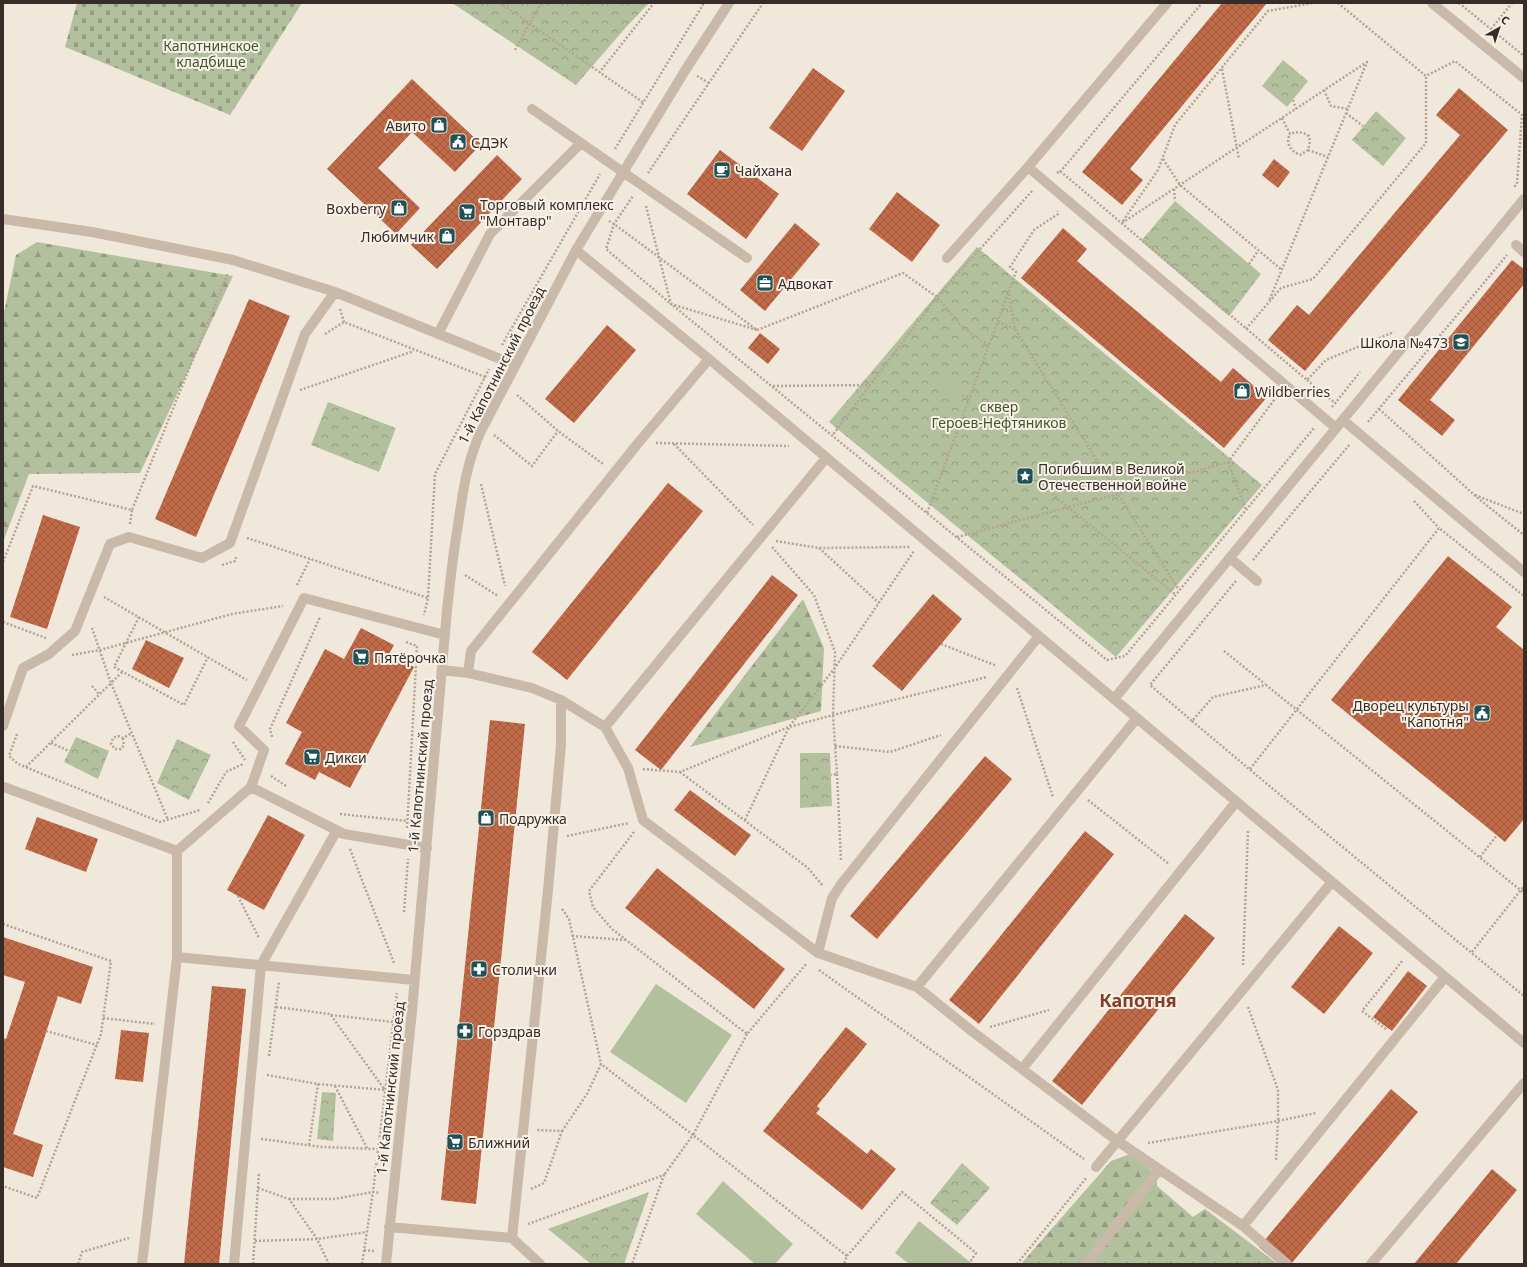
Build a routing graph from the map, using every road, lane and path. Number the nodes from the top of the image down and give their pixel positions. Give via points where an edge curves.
1 (500, 3) edge
2 (541, 3) edge
3 (654, 3) edge
4 (704, 3) edge
5 (729, 3) edge
6 (763, 3) edge
7 (1166, 3) edge
8 (1202, 3) edge
9 (1313, 3) edge
10 (1432, 3) edge
11 (1459, 3) edge
12 (1512, 3) edge
13 (530, 24) junction
14 (1491, 29) junction
15 (515, 50) dead end
16 (1524, 56) edge
17 (1222, 68) junction
18 (599, 73) junction
19 (1426, 76) dead end
20 (1524, 78) edge
21 (1324, 90) junction
22 (1293, 100) dead end
23 (644, 103) junction
24 (532, 109) dead end
25 (1296, 109) junction
26 (1348, 109) junction
27 (1346, 113) junction
28 (1282, 118) junction
29 (1363, 126) dead end
30 (1290, 134) junction
31 (581, 143) junction
32 (1236, 148) junction
33 (1308, 150) junction
34 (1328, 157) junction
35 (1162, 158) junction
36 (1239, 159) dead end
37 (608, 162) junction
38 (1028, 167) junction
39 (1060, 171) junction
40 (623, 172) junction
41 (1045, 181) junction
42 (640, 184) junction
43 (1180, 185) junction
44 (1174, 189) junction
45 (1059, 193) junction
46 (1175, 200) dead end
47 (1524, 200) edge
48 (3, 219) edge
49 (1122, 223) junction
50 (614, 224) junction
51 (1516, 244) joint
52 (576, 250) junction
53 (1258, 251) junction
54 (1524, 252) edge
55 (747, 258) dead end
56 (946, 258) dead end
57 (660, 259) junction
58 (234, 260) junction
59 (1249, 264) dead end
60 (1282, 270) junction
61 (335, 292) junction
62 (1008, 293) junction
63 (937, 297) junction
64 (1269, 301) junction
65 (671, 304) junction
66 (998, 322) junction
67 (1015, 329) junction
68 (1246, 329) junction
69 (757, 330) junction
70 (1394, 332) dead end
71 (438, 334) junction
72 (318, 338) dead end
73 (989, 345) junction
74 (415, 351) junction
75 (494, 357) junction
76 (709, 359) junction
77 (515, 365) junction
78 (1307, 380) junction
79 (870, 385) junction
80 (772, 386) junction
81 (294, 392) dead end
82 (513, 392) dead end
83 (962, 395) dead end
84 (1277, 396) dead end
85 (970, 398) junction
86 (1335, 403) dead end
87 (1379, 409) junction
88 (1340, 424) junction
89 (490, 431) dead end
90 (558, 431) junction
91 (1359, 434) junction
92 (832, 436) junction
93 (639, 442) junction
94 (674, 444) junction
95 (790, 446) dead end
96 (826, 458) junction
97 (1228, 462) junction
98 (615, 473) junction
99 (480, 484) dead end
100 (1052, 494) dead end
101 (1118, 494) junction
102 (1473, 494) junction
103 (1068, 507) junction
104 (1246, 510) dead end
105 (1524, 514) edge
106 (1524, 535) edge
107 (241, 536) dead end
108 (764, 537) junction
109 (957, 537) dead end
110 (819, 548) junction
111 (236, 554) dead end
112 (1230, 558) junction
113 (310, 559) junction
114 (3, 562) edge
115 (221, 566) dead end
116 (430, 568) junction
117 (451, 570) junction
118 (1244, 571) junction
119 (1524, 572) edge
120 (1257, 581) dead end
121 (295, 588) dead end
122 (1179, 590) dead end
123 (1176, 594) dead end
124 (102, 596) dead end
125 (1524, 596) edge
126 (879, 603) junction
127 (510, 604) junction
128 (323, 611) dead end
129 (282, 612) dead end
130 (140, 617) junction
131 (3, 622) edge
132 (88, 629) dead end
133 (165, 632) junction
134 (445, 636) junction
135 (1039, 636) junction
136 (402, 640) dead end
137 (127, 642) junction
138 (61, 643) junction
139 (941, 644) dead end
140 (100, 650) junction
141 (1224, 651) dead end
142 (71, 655) dead end
143 (208, 657) junction
144 (834, 669) junction
145 (442, 670) junction
146 (1011, 671) junction
147 (122, 672) junction
148 (250, 673) dead end
149 (468, 673) junction
150 (247, 680) junction
151 (111, 683) junction
152 (1266, 685) junction
153 (92, 686) dead end
154 (243, 686) dead end
155 (99, 694) junction
156 (1114, 699) junction
157 (561, 700) junction
158 (1296, 709) junction
159 (833, 715) junction
160 (1137, 718) junction
161 (1192, 721) junction
162 (3, 726) edge
163 (966, 726) junction
164 (605, 727) junction
165 (789, 727) junction
166 (19, 728) dead end
167 (132, 733) junction
168 (123, 738) junction
169 (230, 738) dead end
170 (51, 743) junction
171 (273, 743) dead end
172 (835, 746) junction
173 (69, 751) dead end
174 (26, 767) junction
175 (628, 768) junction
176 (273, 769) dead end
177 (1250, 769) junction
178 (680, 772) junction
179 (837, 774) junction
180 (831, 775) dead end
181 (251, 787) junction
182 (3, 788) edge
183 (290, 789) dead end
184 (1077, 791) junction
185 (1236, 802) junction
186 (338, 814) dead end
187 (1059, 814) junction
188 (168, 820) junction
189 (643, 820) junction
190 (745, 820) junction
191 (1248, 827) dead end
192 (337, 830) junction
193 (1497, 835) dead end
194 (564, 836) dead end
195 (348, 843) dead end
196 (427, 848) junction
197 (177, 851) junction
198 (408, 853) dead end
199 (1480, 858) junction
200 (1180, 872) junction
201 (842, 883) junction
202 (1331, 883) junction
203 (1524, 886) edge
204 (548, 890) junction
205 (1520, 890) junction
206 (1524, 893) edge
207 (238, 896) dead end
208 (832, 898) junction
209 (404, 914) dead end
210 (3, 924) edge
211 (263, 932) dead end
212 (572, 936) junction
213 (259, 939) junction
214 (626, 940) junction
215 (256, 944) dead end
216 (1472, 952) junction
217 (818, 953) junction
218 (176, 957) junction
219 (1404, 958) dead end
220 (386, 962) dead end
221 (808, 962) dead end
222 (394, 963) junction
223 (401, 964) dead end
224 (261, 965) junction
225 (814, 967) dead end
226 (1445, 977) junction
227 (414, 980) junction
228 (287, 981) dead end
229 (917, 987) junction
230 (1242, 989) junction
231 (397, 992) dead end
232 (1524, 996) edge
233 (1075, 1003) junction
234 (276, 1007) junction
235 (330, 1014) junction
236 (156, 1017) dead end
237 (104, 1018) junction
238 (393, 1022) junction
239 (155, 1024) junction
240 (46, 1031) dead end
241 (154, 1032) dead end
242 (973, 1032) junction
243 (747, 1034) junction
244 (1396, 1037) junction
245 (1524, 1043) edge
246 (97, 1045) junction
247 (269, 1060) dead end
248 (601, 1064) junction
249 (268, 1067) dead end
250 (1022, 1068) junction
251 (267, 1075) junction
252 (266, 1082) dead end
253 (1524, 1083) edge
254 (318, 1084) junction
255 (335, 1086) junction
256 (385, 1090) junction
257 (1339, 1108) junction
258 (1278, 1121) junction
259 (523, 1129) junction
260 (562, 1130) junction
261 (262, 1132) dead end
262 (693, 1135) junction
263 (261, 1139) junction
264 (1116, 1140) junction
265 (309, 1145) junction
266 (261, 1146) dead end
267 (1126, 1147) junction
268 (368, 1149) junction
269 (378, 1149) junction
270 (259, 1167) dead end
271 (1096, 1167) junction
272 (1159, 1170) junction
273 (664, 1175) junction
274 (3, 1186) edge
275 (1275, 1186) junction
276 (258, 1188) junction
277 (373, 1192) junction
278 (516, 1196) junction
279 (289, 1199) junction
280 (1243, 1226) junction
281 (389, 1227) junction
282 (367, 1232) junction
283 (512, 1234) junction
284 (317, 1239) junction
285 (255, 1241) junction
286 (128, 1244) dead end
287 (847, 1256) junction
288 (970, 1262) dead end
289 (78, 1264) edge
290 (142, 1264) edge
291 (234, 1264) edge
292 (253, 1264) edge
293 (329, 1264) edge
294 (362, 1264) edge
295 (386, 1264) edge
296 (540, 1264) edge
297 (632, 1264) edge
298 (844, 1264) edge
299 (1017, 1264) edge
300 (1086, 1264) edge
301 (1287, 1264) edge
302 (1371, 1264) edge

1 - 13 path
2 - 13 path
3 - 18 path
4 - 23 path
5 - 40 street, 1-й Капотнинский проезд
6 - 42 path
7 - 38 street
8 - 39 path
9 - 17 path via 1268,11
10 - 20 street
11 - 14 path
12 - 14 path
13 - 15 path
13 - 18 path
14 - 16 path
17 - 32 path
17 - 35 path via 1175,125
18 - 23 path
19 - 64 path via 1426,143 1313,279 1281,288
21 - 25 path
21 - 26 path via 1331,106
21 - 26 path via 1367,62
22 - 25 path
23 - 37 path
24 - 31 street
25 - 28 path
26 - 27 path
27 - 29 path
27 - 34 path
28 - 30 path
28 - 32 path
30 - 33 path via 1303,132 1309,136
30 - 33 path via 1288,145 1293,152 1300,155
31 - 37 street
31 - 71 street via 490,234
32 - 36 path
32 - 43 path
33 - 34 path
34 - 60 path
35 - 43 path
35 - 49 path via 1158,170
37 - 40 street
37 - 75 path
38 - 41 street
38 - 56 street
39 - 41 path
39 - 45 path
39 - 49 path
40 - 42 street
40 - 52 street, 1-й Капотнинский проезд
41 - 45 street
41 - 63 path via 1033,190
42 - 50 path
42 - 55 street
42 - 57 path
43 - 44 path
43 - 53 path
44 - 46 path
44 - 49 path
45 - 62 path via 1058,214 1034,230 1010,267 1016,272
45 - 88 street
47 - 88 street
48 - 58 street via 92,232
49 - 68 path
50 - 57 path
50 - 65 path via 606,249
51 - 54 street
51 - 87 path
52 - 76 street
52 - 77 street, 1-й Капотнинский проезд
53 - 59 path
53 - 60 path
57 - 65 path
57 - 69 path
58 - 61 street
58 - 114 path via 132,510 33,486
60 - 64 path
61 - 71 street
61 - 138 street via 305,334 230,543 202,558 129,536 110,544 75,631
62 - 66 path
62 - 67 path
63 - 69 path via 903,273
63 - 73 path via 965,330
63 - 79 path
64 - 68 path
65 - 69 path
65 - 80 path
66 - 67 path
66 - 73 path
67 - 101 path
68 - 78 path
70 - 78 path via 1326,360
71 - 75 street
72 - 74 path via 344,322
73 - 85 path
74 - 81 path
74 - 116 path via 485,377 435,474
75 - 77 street
76 - 93 street
76 - 96 street
77 - 117 street, 1-й Капотнинский проезд via 471,454 464,480
78 - 86 path
79 - 80 path
79 - 92 path
80 - 92 path
82 - 90 path
83 - 85 path
84 - 97 path
85 - 92 path via 927,513
87 - 91 path
87 - 102 path
88 - 91 street
88 - 112 street
89 - 90 path via 532,466
90 - 98 path
91 - 118 path
91 - 119 street
93 - 94 path
93 - 98 street
94 - 95 path
94 - 108 path
96 - 108 street
96 - 135 street
97 - 101 path
97 - 104 path
98 - 127 street
99 - 127 path
100 - 103 path
101 - 103 path
101 - 122 path
102 - 105 path
102 - 106 path
103 - 109 path
103 - 123 path
107 - 113 path
108 - 110 path
108 - 144 path via 814,594 835,652
108 - 164 street
110 - 126 path
110 - 126 path via 917,547
111 - 115 path via 235,561
112 - 118 street
112 - 156 street
113 - 116 path via 428,598
113 - 121 path
116 - 117 path
117 - 127 path via 458,571
117 - 134 street, 1-й Капотнинский проезд
118 - 120 street
118 - 161 path via 1150,685
124 - 130 path
125 - 158 path via 1440,528
126 - 144 path
127 - 149 street via 471,652
128 - 171 path via 270,729
129 - 133 path via 286,606 232,614
130 - 133 path
130 - 137 path
131 - 138 path
132 - 140 path via 91,625
133 - 137 path
133 - 143 path
134 - 145 street, 1-й Капотнинский проезд
134 - 181 street via 304,598 239,726 264,750
135 - 146 street
135 - 156 street
136 - 186 path via 417,646 407,821
137 - 140 path
137 - 147 path via 114,667
138 - 162 street via 49,654 22,668
139 - 146 path
140 - 142 path
140 - 151 path
141 - 152 path
143 - 147 path via 184,705
143 - 150 path
144 - 159 path
144 - 165 path
145 - 149 street
145 - 196 street, 1-й Капотнинский проезд
146 - 159 path
146 - 163 street
146 - 187 path
147 - 151 path
148 - 150 path
149 - 157 street via 532,688
150 - 154 path
151 - 155 path
151 - 167 path
152 - 158 path
152 - 161 path via 1213,697
153 - 155 path
155 - 170 path
156 - 160 street
157 - 164 street
157 - 204 street via 560,745
158 - 177 path
158 - 199 path
159 - 165 path
159 - 172 path
160 - 184 street
160 - 185 street
161 - 177 path
163 - 172 path via 890,752
163 - 201 street
164 - 175 street
165 - 178 path
165 - 190 path
166 - 174 path via 9,756
167 - 168 path
167 - 188 path
168 - 168 path via 113,738 111,744 115,749 121,749 124,745
169 - 188 path via 246,763 226,772 205,808
170 - 173 path
170 - 174 path
172 - 179 path
174 - 188 path via 160,822
175 - 178 path
175 - 189 street
176 - 183 path via 270,777
177 - 216 path
178 - 190 path
179 - 180 path
179 - 201 path
181 - 192 street
181 - 197 street
182 - 197 street
184 - 187 street
184 - 200 path
185 - 200 street
185 - 202 street
187 - 229 street
189 - 194 path
189 - 214 path via 590,891 593,907 612,929
189 - 217 street
190 - 208 path via 808,868
191 - 230 path
192 - 196 street via 344,834
192 - 224 street
193 - 199 path
195 - 222 path
196 - 227 street, 1-й Капотнинский проезд
197 - 218 street
198 - 209 path
199 - 205 path
200 - 233 street
201 - 208 street
202 - 226 street
202 - 230 street
203 - 205 path
204 - 212 path via 569,919
204 - 259 street
205 - 206 path
205 - 216 path
207 - 213 path
208 - 217 street
210 - 237 path via 111,961
211 - 213 path
212 - 214 path
212 - 248 path
213 - 215 path
214 - 243 path
216 - 232 path
217 - 229 street
218 - 224 street
218 - 290 street
219 - 244 path via 1362,1011
220 - 222 path
221 - 243 path
222 - 223 path
224 - 227 street
224 - 291 street
225 - 271 path
226 - 244 street
226 - 245 street
227 - 281 street, 1-й Капотнинский проезд
228 - 234 path via 279,980
229 - 242 street
230 - 258 path via 1278,1090
230 - 264 street
231 - 238 path
233 - 242 path
233 - 250 street
234 - 235 path
234 - 247 path
235 - 238 path
235 - 256 path
236 - 239 path
237 - 239 path
237 - 246 path
238 - 256 path
239 - 241 path
240 - 246 path
242 - 250 street
243 - 262 path
244 - 257 street
246 - 274 path via 37,1198
248 - 260 path via 587,1094
248 - 262 path
249 - 251 path
250 - 264 street
251 - 252 path
251 - 254 path
253 - 302 street
254 - 255 path
254 - 265 path
255 - 256 path
255 - 268 path
256 - 269 path
257 - 258 path
257 - 275 street
258 - 267 path
258 - 275 path
259 - 260 path
259 - 278 street
260 - 278 path via 544,1184
261 - 263 path
262 - 273 path
262 - 287 path
263 - 265 path
263 - 266 path
264 - 267 street
264 - 271 street
265 - 268 path
267 - 272 street
268 - 269 path
269 - 277 path
270 - 276 path
271 - 299 path
272 - 280 street
272 - 300 street
273 - 283 path
273 - 297 path
275 - 280 street
276 - 279 path
276 - 285 path
277 - 279 path via 334,1199
277 - 282 path
278 - 283 street
279 - 284 path
280 - 301 street
281 - 283 street
281 - 295 street, 1-й Капотнинский проезд
282 - 284 path
282 - 294 path
283 - 296 street
284 - 285 path
284 - 293 path
285 - 292 path
286 - 289 path via 129,1238 82,1252
287 - 288 path via 902,1192 976,1253
287 - 298 path

